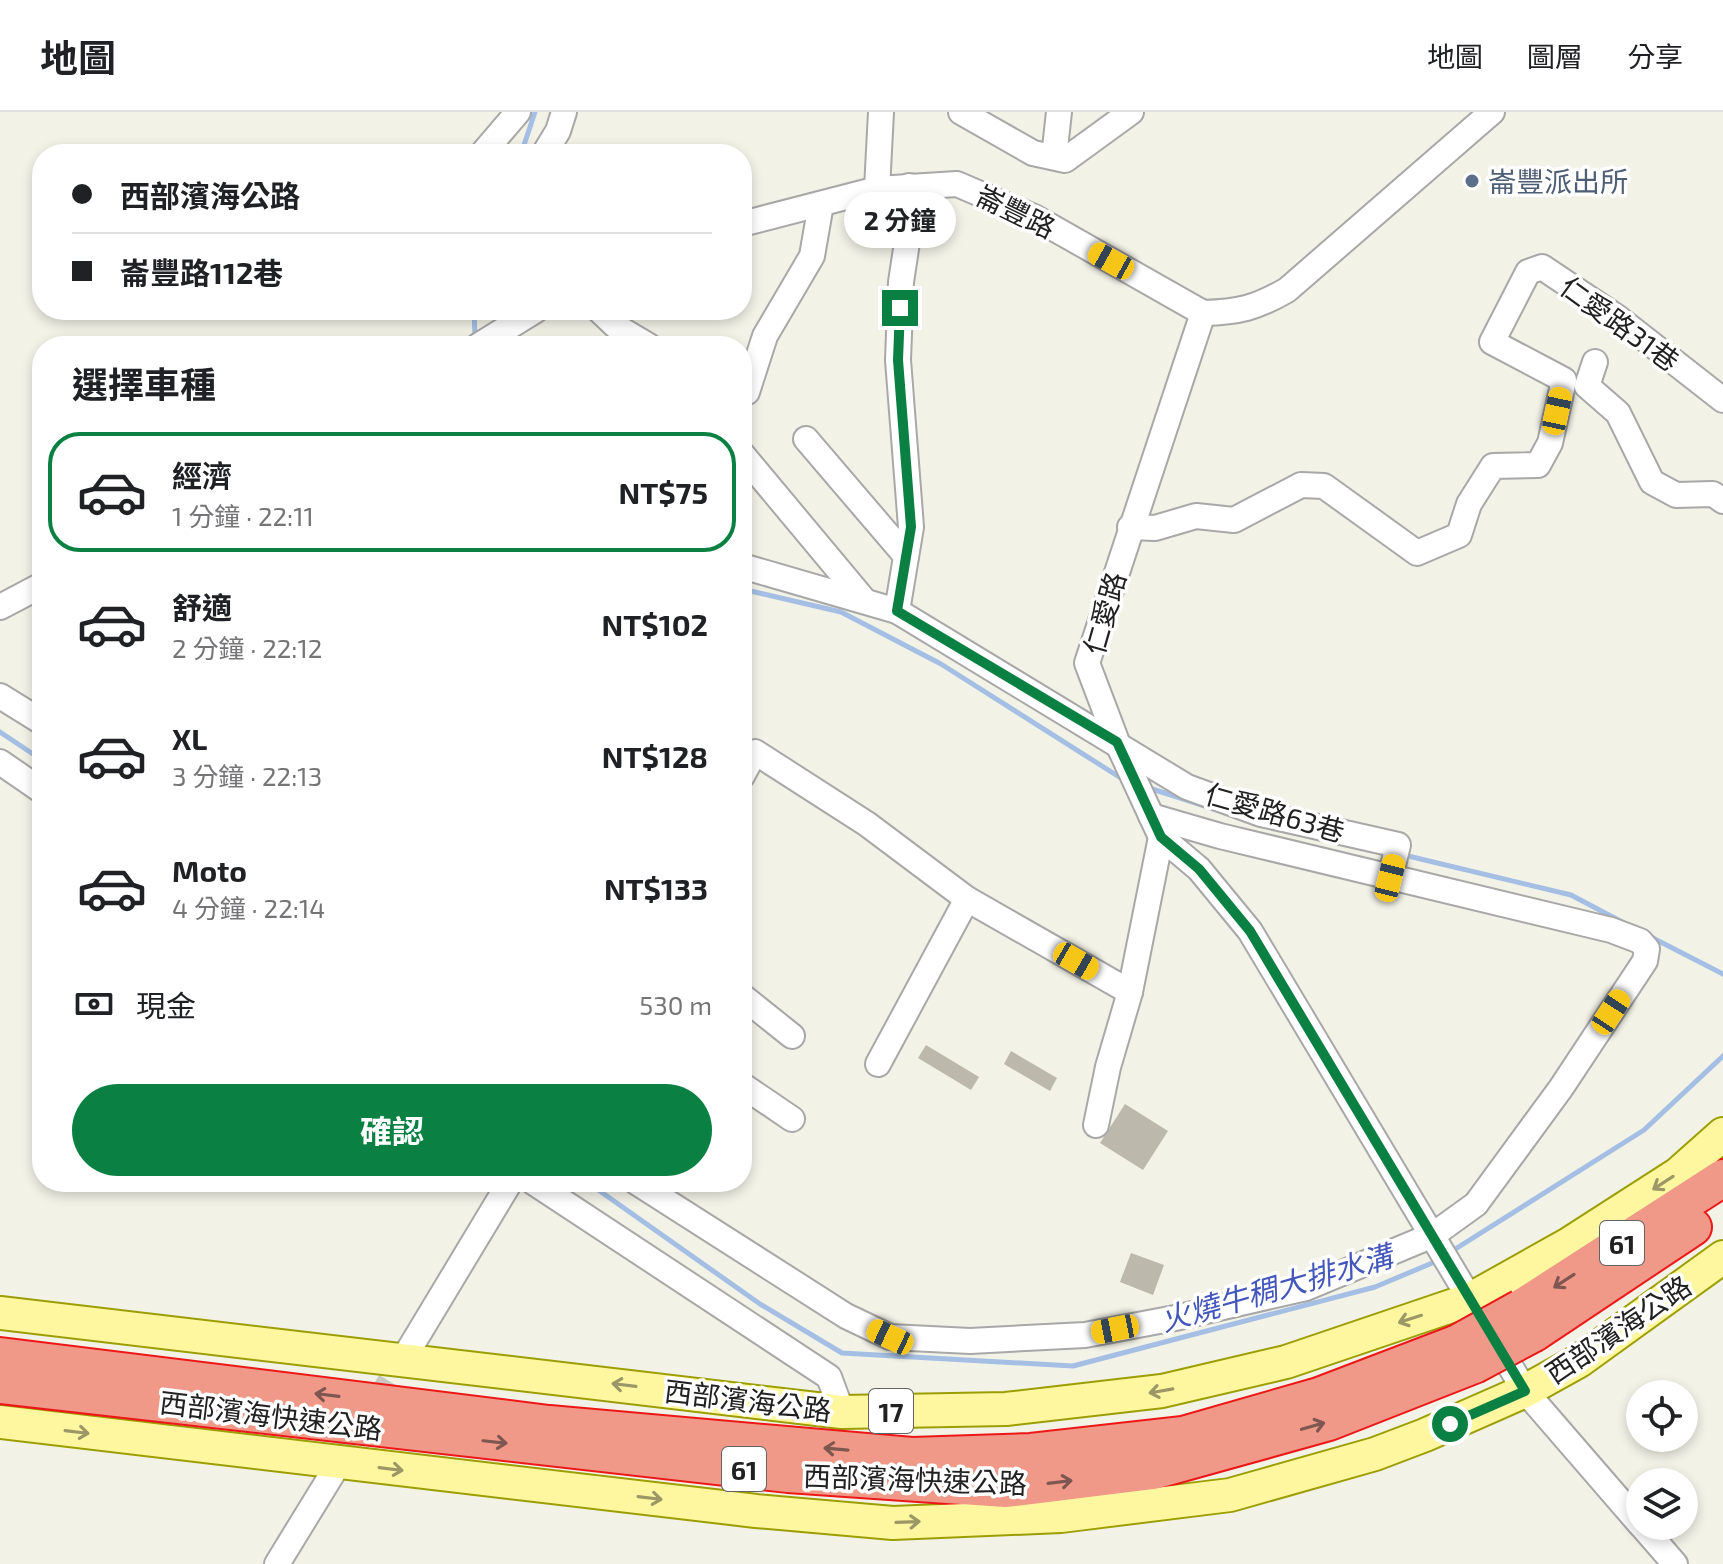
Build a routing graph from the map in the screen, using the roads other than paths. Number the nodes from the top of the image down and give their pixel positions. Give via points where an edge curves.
1 (518, 112) edge
2 (564, 112) edge
3 (881, 112) edge
4 (961, 112) edge
5 (1059, 112) edge
6 (1131, 112) edge
7 (1492, 112) edge
8 (491, 144) edge
9 (550, 144) edge
10 (1054, 157) junction
11 (909, 186) junction
12 (877, 189) junction
13 (821, 204) junction
14 (752, 221) edge
15 (1203, 313) junction
16 (522, 320) edge
17 (610, 320) edge
18 (499, 336) edge
19 (632, 336) edge
20 (1595, 362) dead end
21 (752, 376) edge
22 (1723, 400) edge
23 (806, 439) dead end
24 (752, 466) edge
25 (1723, 501) edge
26 (1130, 527) junction
27 (906, 556) junction
28 (752, 569) edge
29 (32, 590) edge
30 (863, 599) junction
31 (0, 607) edge
32 (897, 611) junction
33 (0, 696) edge
34 (32, 716) edge
35 (1117, 742) junction
36 (752, 758) edge
37 (0, 762) edge
38 (32, 784) edge
39 (1156, 826) junction
40 (1390, 878) junction
41 (967, 899) junction
42 (1130, 992) junction
43 (752, 1004) edge
44 (792, 1036) dead end
45 (878, 1064) dead end
46 (752, 1092) edge
47 (792, 1119) dead end
48 (1096, 1125) dead end
49 (1723, 1134) edge
50 (1723, 1178) edge
51 (504, 1192) edge
52 (548, 1192) edge
53 (652, 1192) edge
54 (1723, 1207) edge
55 (1433, 1235) junction
56 (1723, 1257) edge
57 (1469, 1300) junction
58 (0, 1313) edge
59 (1528, 1320) junction
60 (1466, 1354) junction
61 (0, 1356) edge
62 (404, 1358) junction
63 (0, 1385) edge
64 (1525, 1391) junction
65 (842, 1412) junction
66 (0, 1422) edge
67 (339, 1463) junction
68 (1626, 1508) edge
69 (1654, 1540) edge
70 (277, 1564) edge
71 (1675, 1564) edge

1 - 8 street
2 - 9 street
3 - 12 street
4 - 10 street via 1033,153
5 - 10 street
6 - 10 street via 1065,160
7 - 15 street via 1287,290 1257,307
11 - 12 street, 崙豐路
11 - 15 street, 崙豐路 via 957,184 988,195
11 - 27 street via 898,360 911,527
12 - 13 street, 崙豐路
13 - 14 street, 崙豐路
13 - 21 street via 812,256 765,336
15 - 26 street, 仁愛路
16 - 18 street
17 - 19 street
20 - 25 street via 1587,386 1618,413 1652,482 1676,495 1713,494
22 - 26 street, 仁愛路31巷 via 1542,267 1528,272 1492,342 1564,380 1550,443 1538,465 1493,466 1469,504 1459,535 1417,553 1324,486 1301,485 1234,520 1196,516 1155,528
23 - 27 street
24 - 30 street
26 - 35 street, 仁愛路 via 1087,663
27 - 32 street
28 - 30 street, 仁愛路63巷
29 - 31 street
30 - 32 street, 仁愛路63巷
32 - 35 street, 仁愛路63巷
33 - 34 street
35 - 39 street, 仁愛路
35 - 40 street, 仁愛路63巷 via 1187,787 1261,814 1398,845
36 - 41 street via 755,752 867,824
37 - 38 street
39 - 40 street
39 - 42 street
39 - 55 street, 仁愛路 via 1250,931
40 - 55 street via 1611,930 1647,949 1645,961 1561,1088 1476,1204
41 - 42 street
41 - 45 street
42 - 48 street
43 - 44 street
46 - 47 street
49 -> 57 main road, 西部濱海公路 / 17 via 1678,1174
50 -> 59 highway, 西部濱海快速公路 / 61
51 - 62 street
52 - 65 street via 829,1377
53 - 55 street via 846,1316 890,1337 970,1341 1085,1335 1306,1288
54 - 59 highway, 西部濱海快速公路 / 61
55 - 57 street, 仁愛路
56 - 64 main road, 西部濱海公路 via 1579,1361
57 - 64 street, 仁愛路
57 -> 65 main road, 西部濱海公路 / 17 via 1286,1362 1162,1391 1006,1409
58 - 62 main road, 西部濱海公路 / 17
59 - 60 highway, 西部濱海快速公路 / 61, bridge
60 -> 61 highway, 西部濱海快速公路 / 61 via 1183,1435 1031,1452 912,1456 549,1424
63 -> 60 highway, 西部濱海快速公路 / 61 via 788,1474 1006,1489 1153,1471 1329,1422
65 -> 62 main road, 西部濱海公路 / 17
67 -> 64 main road, 西部濱海公路 via 893,1523 1061,1516 1230,1495 1375,1454
64 - 68 street, 仁愛路
66 -> 67 main road, 西部濱海公路
67 - 70 street
69 - 71 street, 仁愛路

